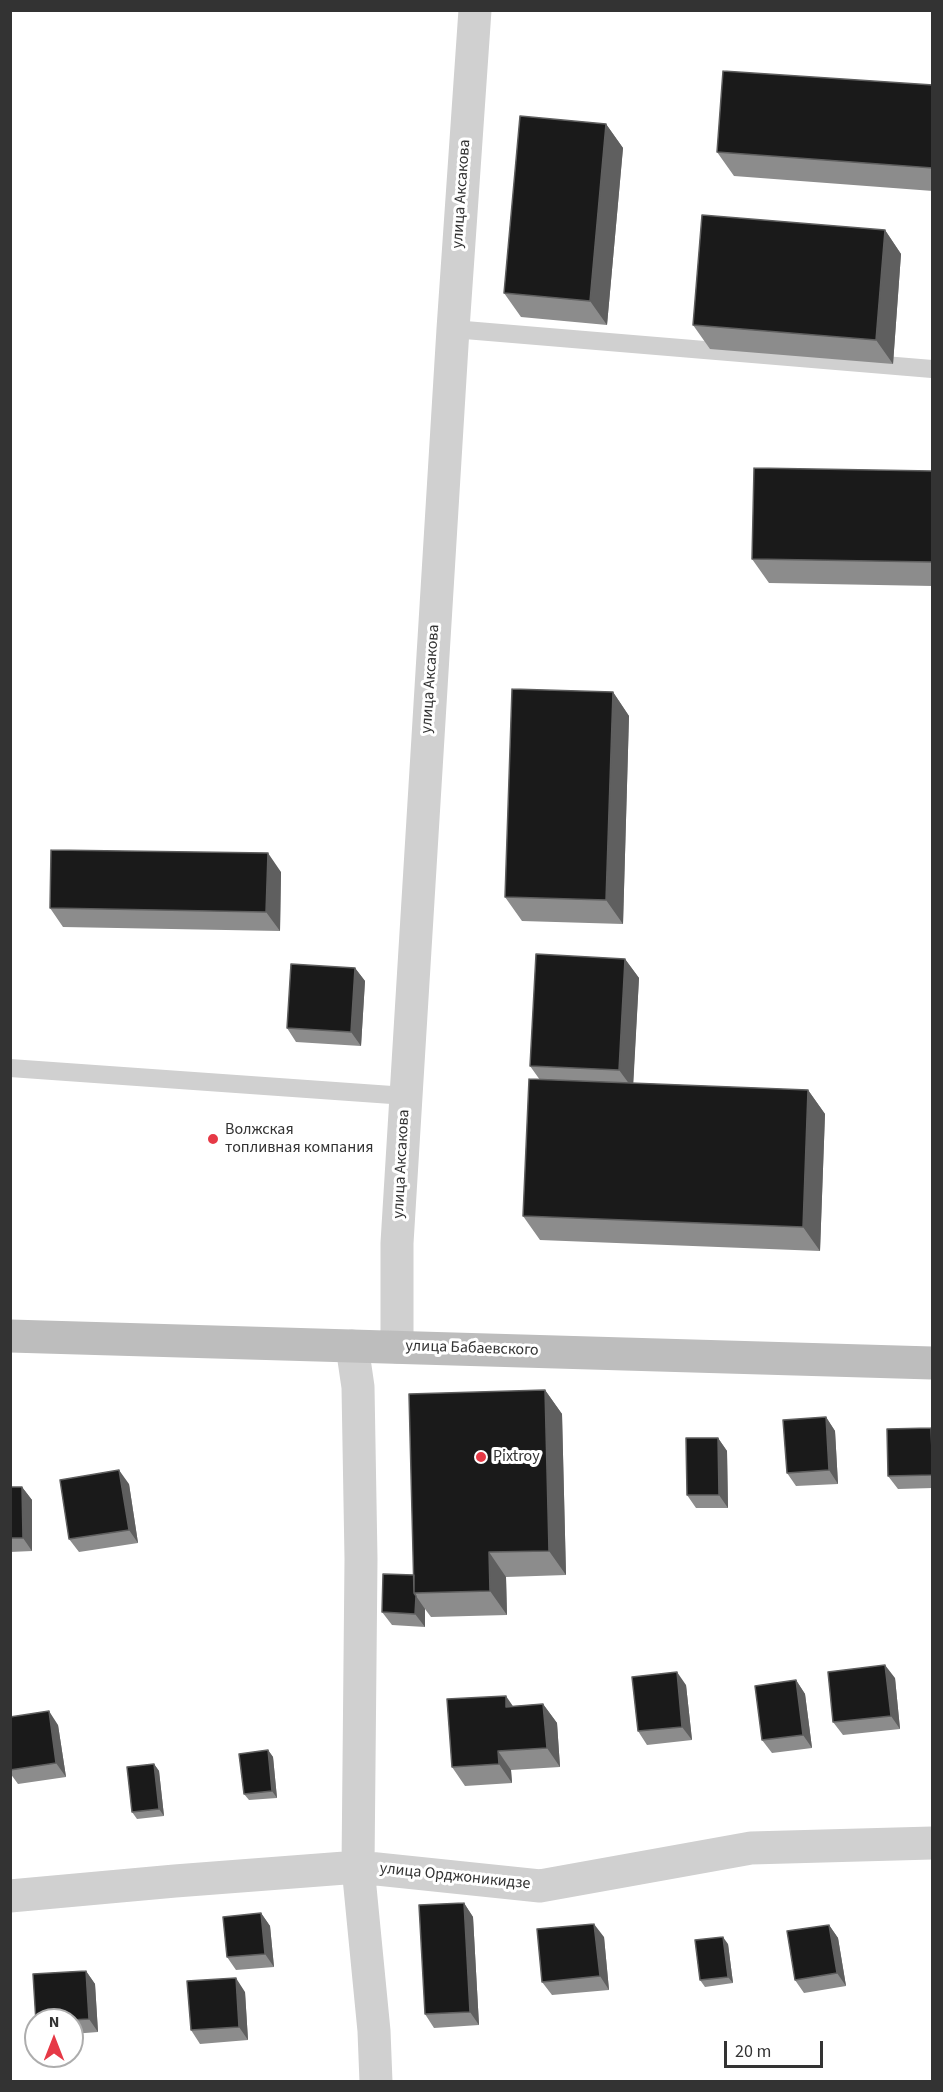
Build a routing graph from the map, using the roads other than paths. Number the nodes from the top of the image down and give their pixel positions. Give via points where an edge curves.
1 (475, 10) edge
2 (453, 328) junction
3 (933, 369) edge
4 (10, 1068) edge
5 (406, 1096) junction
6 (10, 1336) edge
7 (352, 1346) junction
8 (397, 1347) junction
9 (933, 1363) edge
10 (933, 1843) edge
11 (358, 1867) junction
12 (10, 1896) edge
13 (376, 2082) edge

1 - 2 street, улица Аксакова
2 - 3 lane
2 - 5 street, улица Аксакова
4 - 5 lane
5 - 8 street, улица Аксакова via 397,1243
6 - 7 main road, улица Бабаевского
7 - 8 main road, улица Бабаевского
7 - 11 street via 358,1387 361,1559
8 - 9 main road, улица Бабаевского
10 - 11 street, улица Орджоникидзе via 752,1848 540,1886
11 - 12 street, улица Орджоникидзе
11 - 13 street

